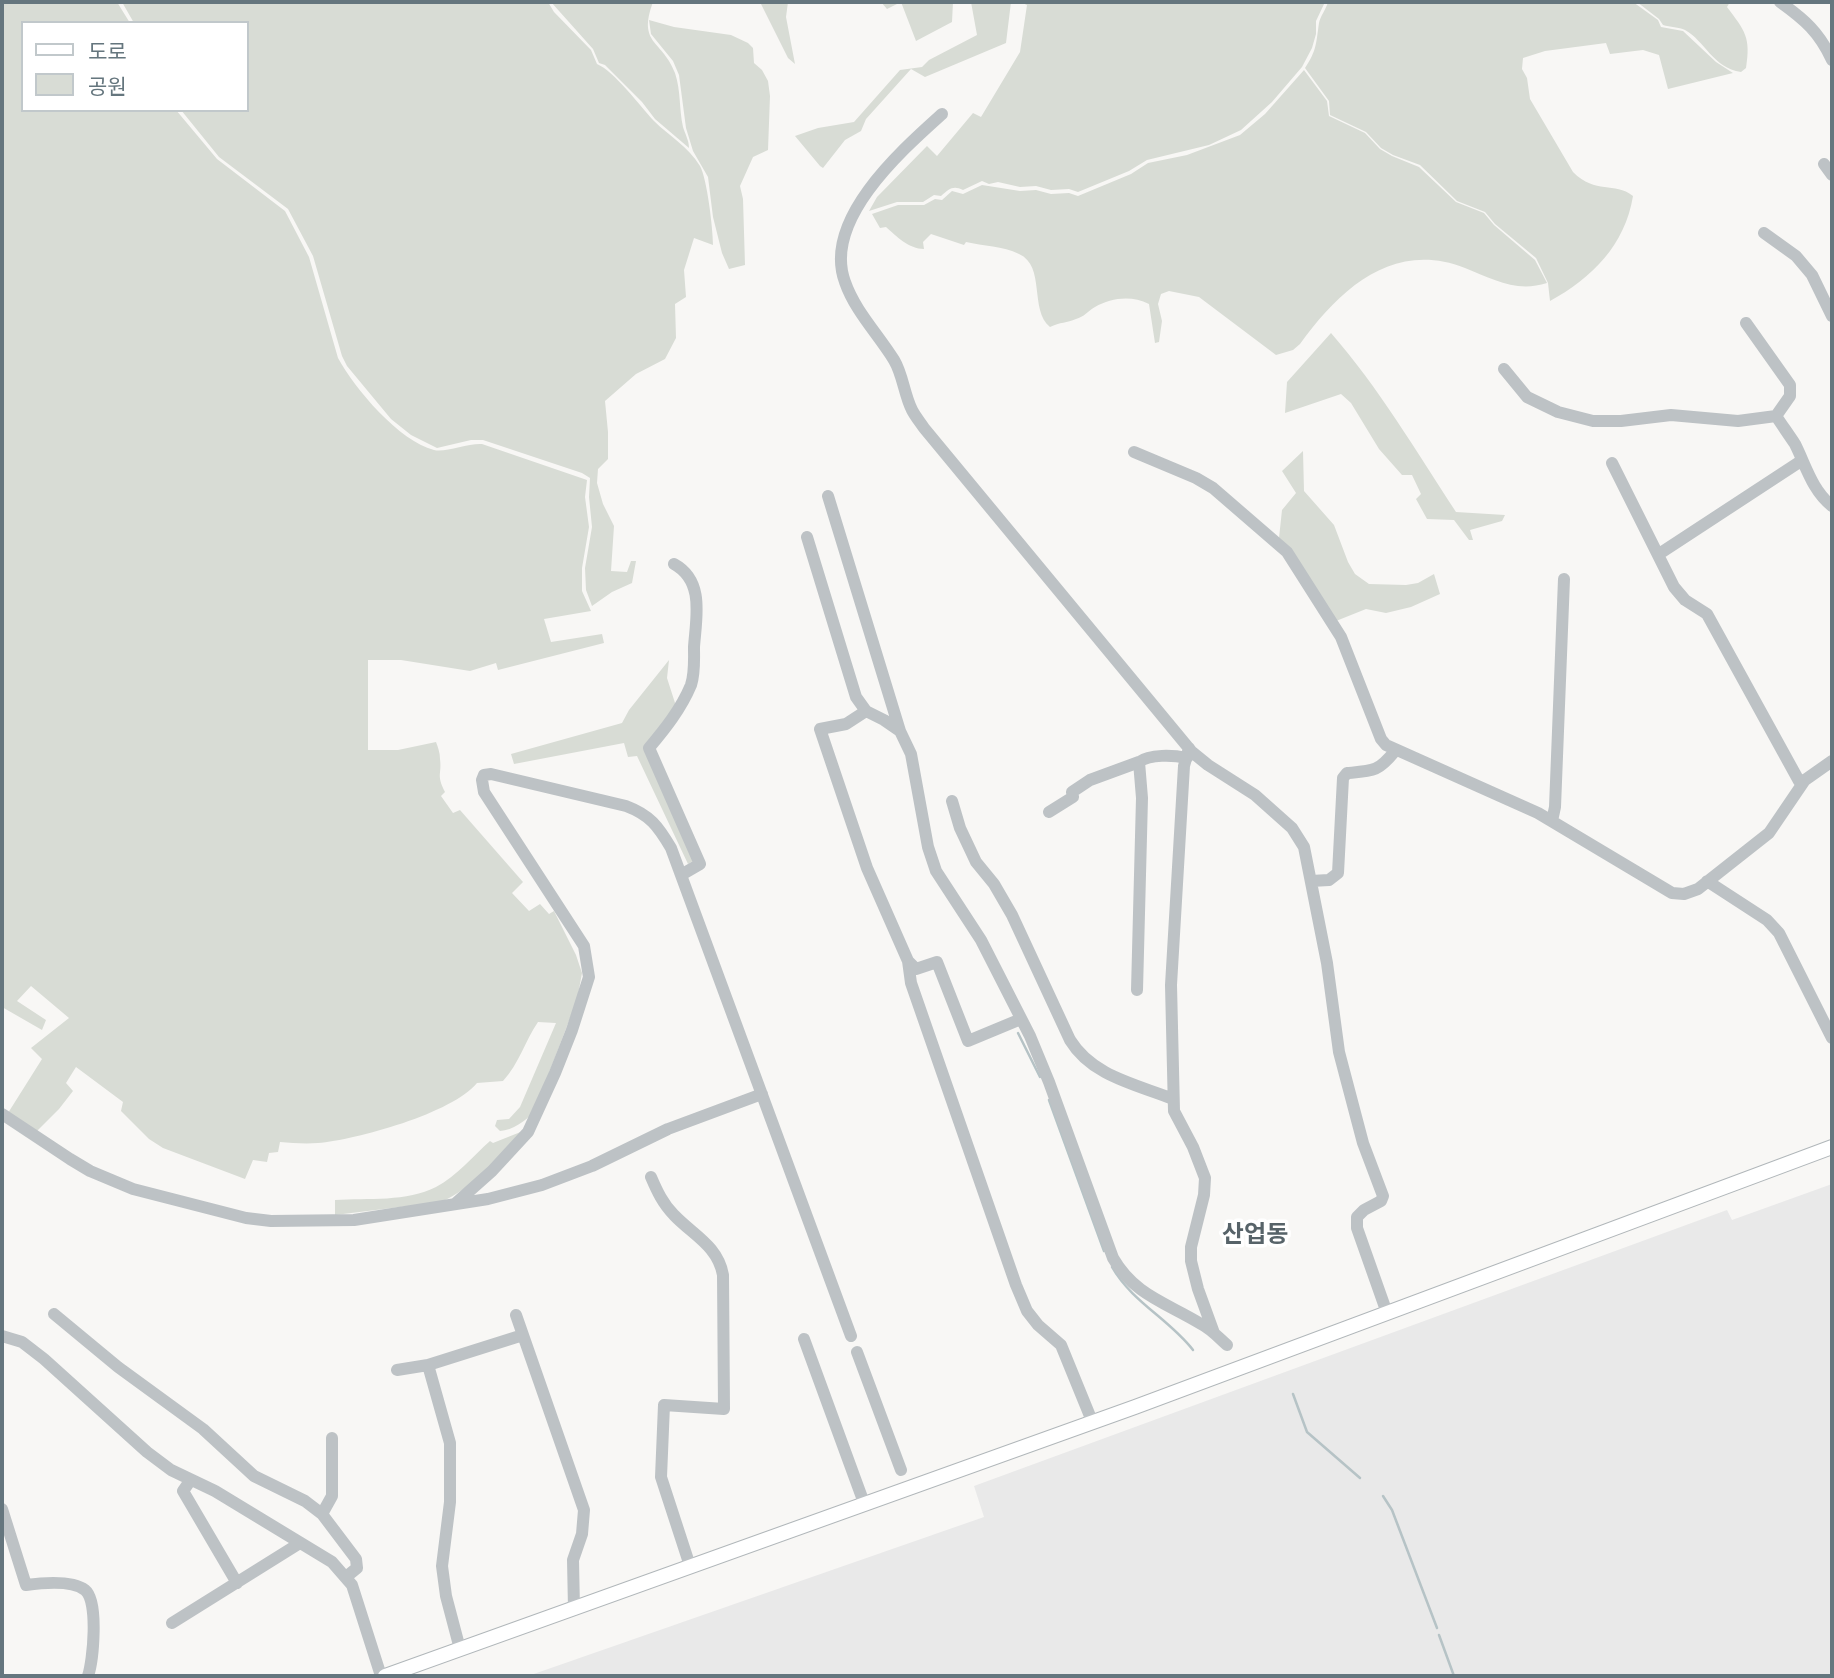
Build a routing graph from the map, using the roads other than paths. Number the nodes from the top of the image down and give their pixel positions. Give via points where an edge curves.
1 (1780, 2) edge
2 (1832, 60) edge
3 (942, 114) dead end
4 (1824, 163) dead end
5 (1832, 175) edge
6 (1764, 233) dead end
7 (1832, 316) edge
8 (1746, 323) dead end
9 (1504, 369) dead end
10 (1776, 416) junction
11 (1135, 452) dead end
12 (1801, 461) junction
13 (1612, 463) dead end
14 (828, 496) dead end
15 (1832, 506) edge
16 (807, 537) dead end
17 (1659, 554) junction
18 (674, 564) dead end
19 (1564, 579) dead end
20 (866, 711) junction
21 (900, 732) junction
22 (1395, 751) junction
23 (1188, 753) junction
24 (1832, 761) edge
25 (1139, 762) junction
26 (1805, 780) junction
27 (952, 801) dead end
28 (1049, 812) dead end
29 (1552, 821) junction
30 (681, 875) junction
31 (1311, 881) junction
32 (1707, 881) junction
33 (908, 961) junction
34 (1136, 990) dead end
35 (1021, 1019) junction
36 (1832, 1038) edge
37 (762, 1094) junction
38 (1173, 1099) junction
39 (2, 1114) edge
40 (1832, 1147) edge
41 (652, 1177) dead end
42 (456, 1203) junction
43 (1387, 1313) junction
44 (54, 1314) dead end
45 (516, 1315) dead end
46 (1214, 1334) junction
47 (523, 1335) junction
48 (2, 1336) edge
49 (851, 1336) dead end
50 (804, 1339) dead end
51 (1227, 1345) dead end
52 (857, 1352) dead end
53 (428, 1365) junction
54 (397, 1370) dead end
55 (1092, 1421) junction
56 (332, 1438) dead end
57 (901, 1470) dead end
58 (190, 1481) junction
59 (864, 1503) junction
60 (2, 1509) edge
61 (322, 1514) junction
62 (300, 1543) junction
63 (690, 1566) junction
64 (346, 1577) junction
65 (237, 1583) junction
66 (574, 1609) junction
67 (172, 1623) dead end
68 (460, 1649) junction
69 (88, 1676) edge
70 (383, 1676) edge

1 - 2 street via 1822,38
3 - 23 street via 882,170 859,206 843,244 844,281 894,360 912,410 924,428
4 - 5 street
6 - 7 street via 1796,256 1812,275
8 - 10 street via 1790,385 1790,396
9 - 10 street via 1527,397 1558,412 1593,421 1671,415 1738,421
10 - 12 street
11 - 22 street via 1213,488 1287,552 1341,636 1381,739
12 - 15 street
12 - 17 street
13 - 17 street
14 - 21 street
16 - 20 street via 852,687
17 - 26 street via 1674,587 1707,614 1799,781
18 - 30 street via 688,575 697,599 694,672 684,699 649,748 700,864
19 - 29 street
20 - 21 street
20 - 33 street via 846,724 820,729 867,868
21 - 35 street via 911,754 936,871 981,940
22 - 29 street
22 - 31 street via 1383,766 1347,773 1343,778 1338,873 1329,880
23 - 25 street
23 - 31 street via 1234,779 1292,828 1304,847
23 - 38 street via 1171,985
24 - 26 street
25 - 28 street via 1090,780
25 - 34 street
26 - 32 street via 1769,833
27 - 38 street via 976,862 1012,915 1079,1055 1100,1071
29 - 32 street via 1672,893 1684,894
30 - 37 street
30 - 42 street via 671,848 643,813 484,775 484,792 584,946 589,977 572,1030 528,1132
31 - 43 street via 1339,1052 1363,1143 1383,1196 1357,1217 1357,1228
32 - 36 street via 1767,920 1779,933
33 - 35 street via 916,969 937,962 968,1041
33 - 55 street via 911,984 1016,1285 1027,1311 1061,1345
35 - 46 street via 1122,1274 1140,1291
37 - 42 street via 668,1129 566,1177
37 - 49 street
38 - 46 street via 1176,1119 1194,1147 1205,1178 1191,1261
39 - 42 street via 70,1159 112,1180 246,1218 354,1220
40 - 43 main road
41 - 63 street via 658,1195 674,1215 713,1249 723,1275 724,1409 664,1405 661,1477
43 - 55 main road
44 - 61 street via 203,1429 254,1476
45 - 47 street
46 - 51 street
47 - 53 street
47 - 66 street via 584,1510 573,1560
48 - 58 street via 22,1342 147,1452
50 - 59 street
52 - 57 street
53 - 54 street
53 - 68 street via 450,1443 450,1502 442,1566
55 - 59 main road
56 - 61 street via 332,1496
58 - 62 street via 215,1491
58 - 65 street via 183,1491
59 - 63 main road
60 - 69 street via 26,1585 50,1582 84,1589 89,1595 93,1615
61 - 64 street via 356,1559 357,1568
62 - 64 street via 332,1562
62 - 65 street
63 - 66 main road
64 - 70 street
65 - 67 street
66 - 68 main road
68 - 70 main road

